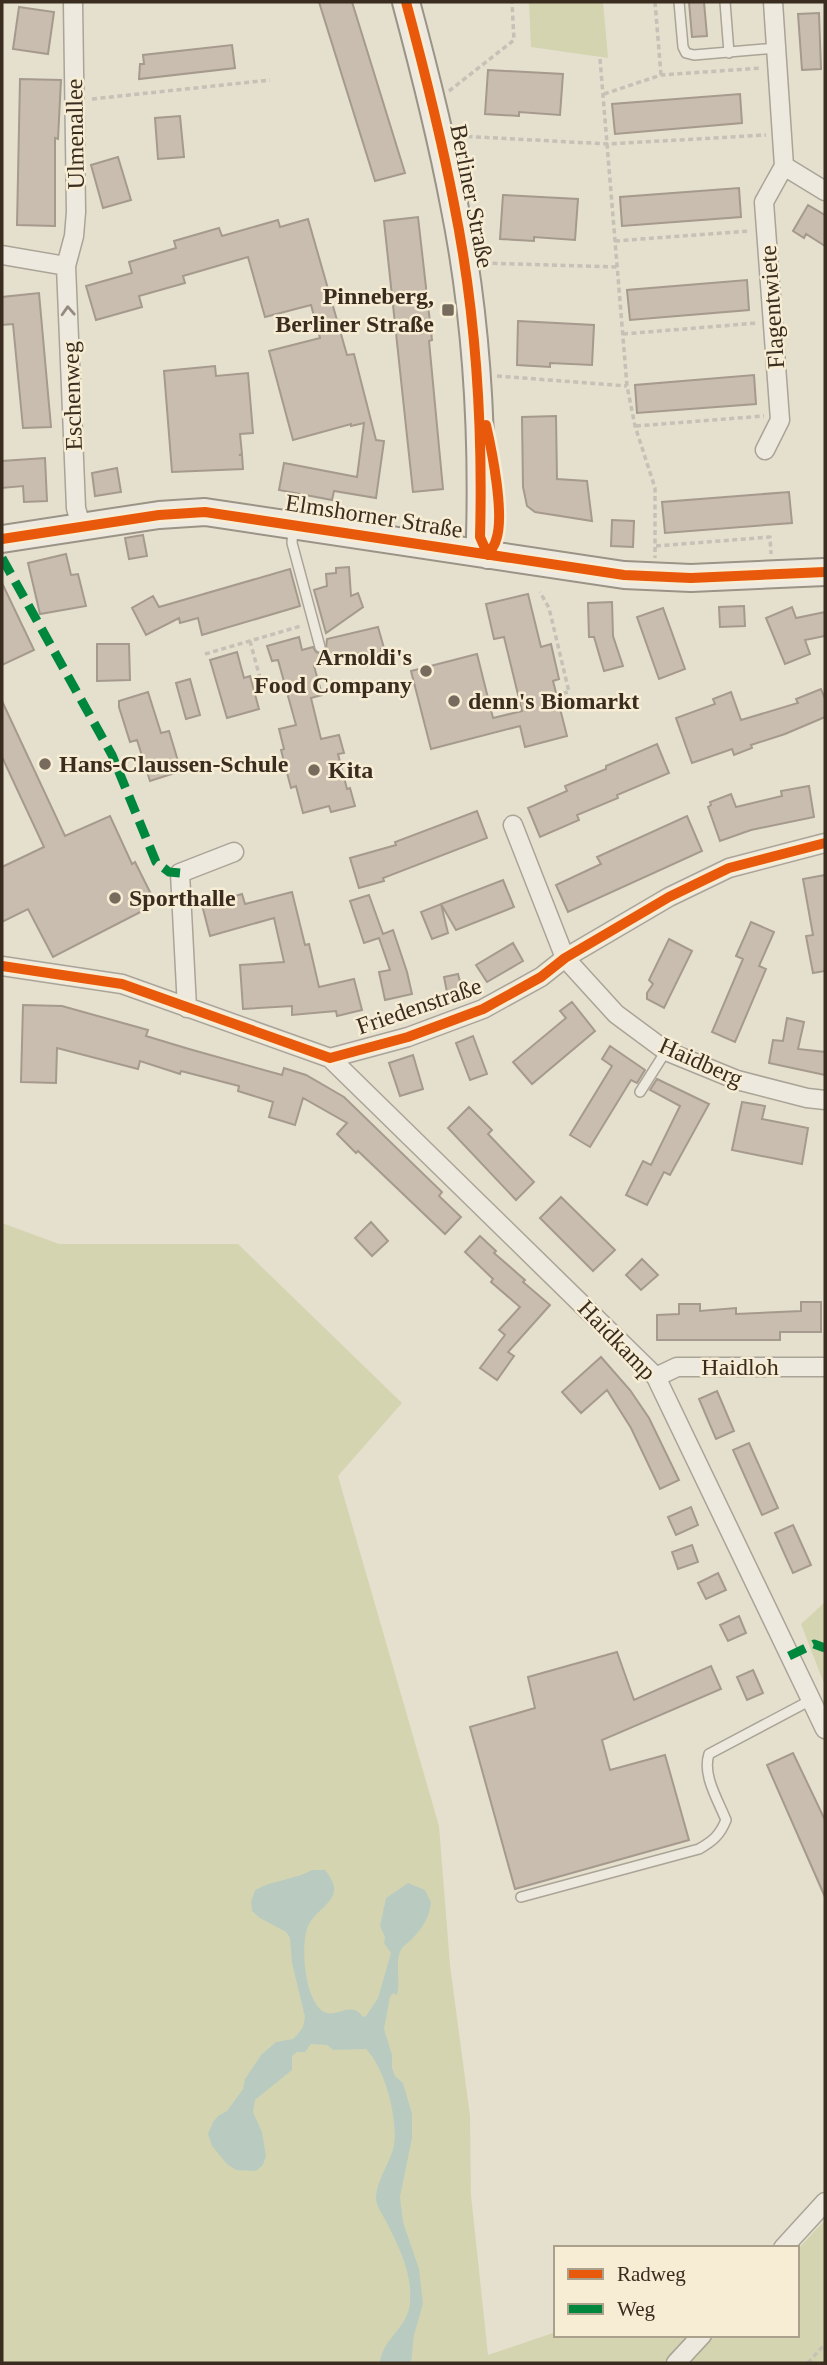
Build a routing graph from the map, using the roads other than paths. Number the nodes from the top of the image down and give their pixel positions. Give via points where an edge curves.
1 (73, 2) edge
2 (406, 2) edge
3 (679, 2) edge
4 (725, 2) edge
5 (774, 2) edge
6 (776, 48) junction
7 (729, 52) junction
8 (784, 166) junction
9 (825, 191) edge
10 (2, 255) edge
11 (66, 266) junction
12 (765, 450) dead end
13 (81, 526) junction
14 (293, 526) junction
15 (2, 539) edge
16 (488, 555) junction
17 (825, 572) edge
18 (320, 647) dead end
19 (513, 825) dead end
20 (825, 843) edge
21 (234, 852) dead end
22 (565, 958) junction
23 (2, 966) edge
24 (187, 1008) junction
25 (666, 1051) junction
26 (330, 1058) junction
27 (640, 1092) dead end
28 (825, 1100) edge
29 (825, 1367) edge
30 (656, 1377) junction
31 (811, 1700) junction
32 (825, 1729) edge
33 (521, 1897) dead end
34 (825, 2202) edge
35 (785, 2246) edge
36 (700, 2337) edge
37 (676, 2363) edge

1 - 11 street, Ulmenallee via 76,212
2 - 16 main road, Berliner Straße via 440,135 464,262 479,401 480,537
3 - 7 lane via 686,53
4 - 7 lane
5 - 6 street
6 - 7 lane
6 - 8 street
8 - 9 street
8 - 12 street, Flagentwiete via 764,202 780,420
10 - 11 street
13 -> 11 street, Eschenweg via 76,508
13 - 14 main road, Elmshorner Straße via 205,512
13 - 15 main road, Elmshorner Straße
14 - 16 main road, Elmshorner Straße
14 - 18 lane via 292,543
16 - 17 main road, Elmshorner Straße via 666,578
19 - 22 street
20 - 22 street, Friedenstraße via 729,868
21 - 24 street via 180,873
22 - 25 street, Haidberg via 616,1014
22 - 26 street, Friedenstraße via 483,1009 408,1037
23 - 24 street, Friedenstraße via 122,984
24 - 26 street, Friedenstraße
25 - 27 lane
25 - 28 street, Haidberg via 737,1080
26 - 30 street, Haidkamp
29 - 30 street, Haidloh via 677,1367
30 - 31 street, Haidkamp
31 - 32 street, Haidkamp
31 - 33 lane via 709,1754 708,1775 726,1820 721,1834 709,1843
34 - 35 street
36 - 37 street

